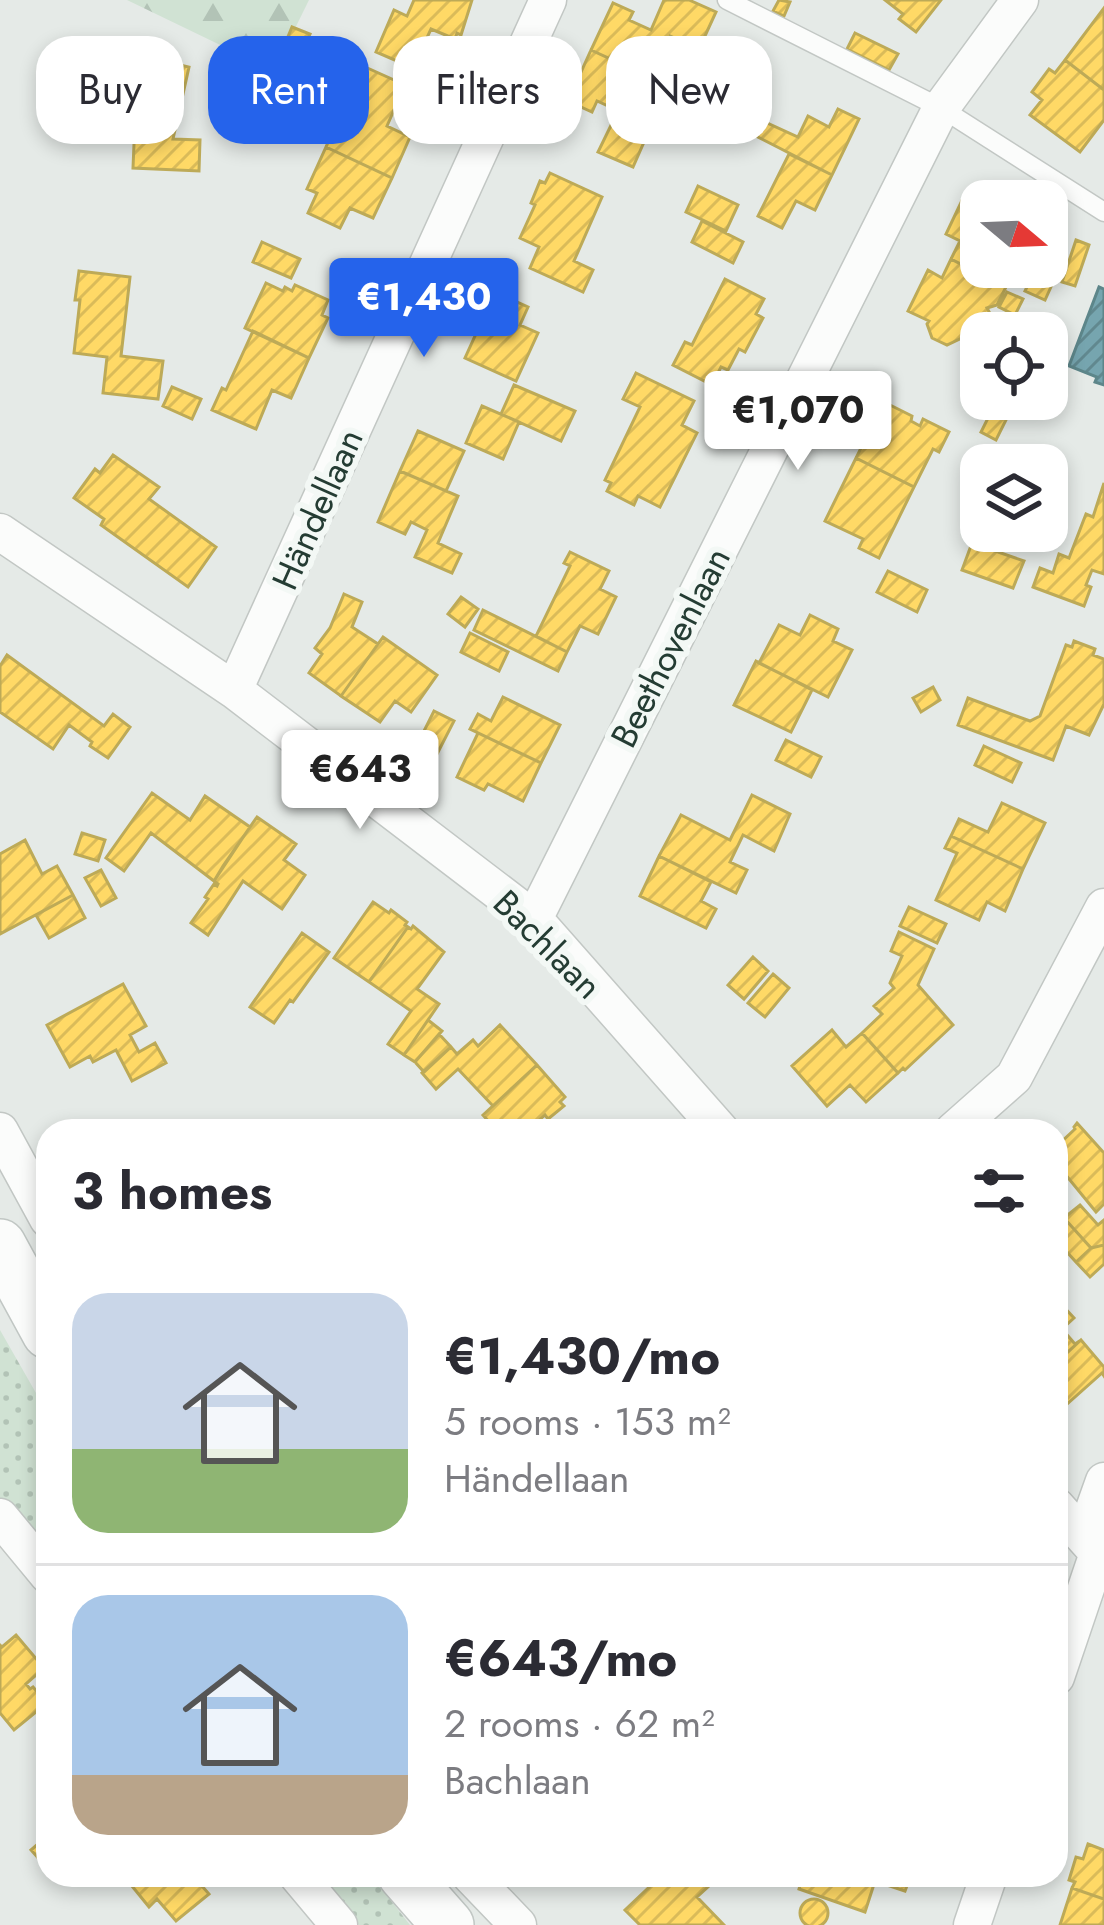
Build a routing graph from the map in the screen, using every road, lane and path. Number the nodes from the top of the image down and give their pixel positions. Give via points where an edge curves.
1 (548, 0) edge
2 (727, 0) edge
3 (1020, 0) edge
4 (941, 108) junction
5 (1104, 212) edge
6 (0, 532) edge
7 (234, 690) junction
8 (1104, 908) edge
9 (533, 919) junction
10 (710, 1119) edge
11 (967, 1119) edge
12 (0, 1131) edge
13 (36, 1197) edge
14 (0, 1245) edge
15 (36, 1311) edge
16 (1104, 1481) edge
17 (0, 1517) edge
18 (1068, 1519) edge
19 (1084, 1537) junction
20 (36, 1560) edge
21 (1068, 1642) edge
22 (307, 1887) edge
23 (415, 1887) edge
24 (482, 1887) edge
25 (985, 1887) edge
26 (339, 1925) edge
27 (448, 1925) edge
28 (518, 1925) edge
29 (972, 1925) edge

1 - 7 street, Händellaan
2 - 4 lane
3 - 4 street, Beethovenlaan
4 - 5 lane
4 - 9 street, Beethovenlaan
6 - 7 street, Bachlaan
7 - 9 street, Bachlaan
8 - 11 street via 1014,1077
9 - 10 street, Bachlaan
12 - 13 street
14 - 15 main road
16 - 19 street
17 - 20 street
18 - 19 street
19 - 21 street via 1098,1553
22 - 26 street
23 - 27 main road
24 - 28 street
25 - 29 street

